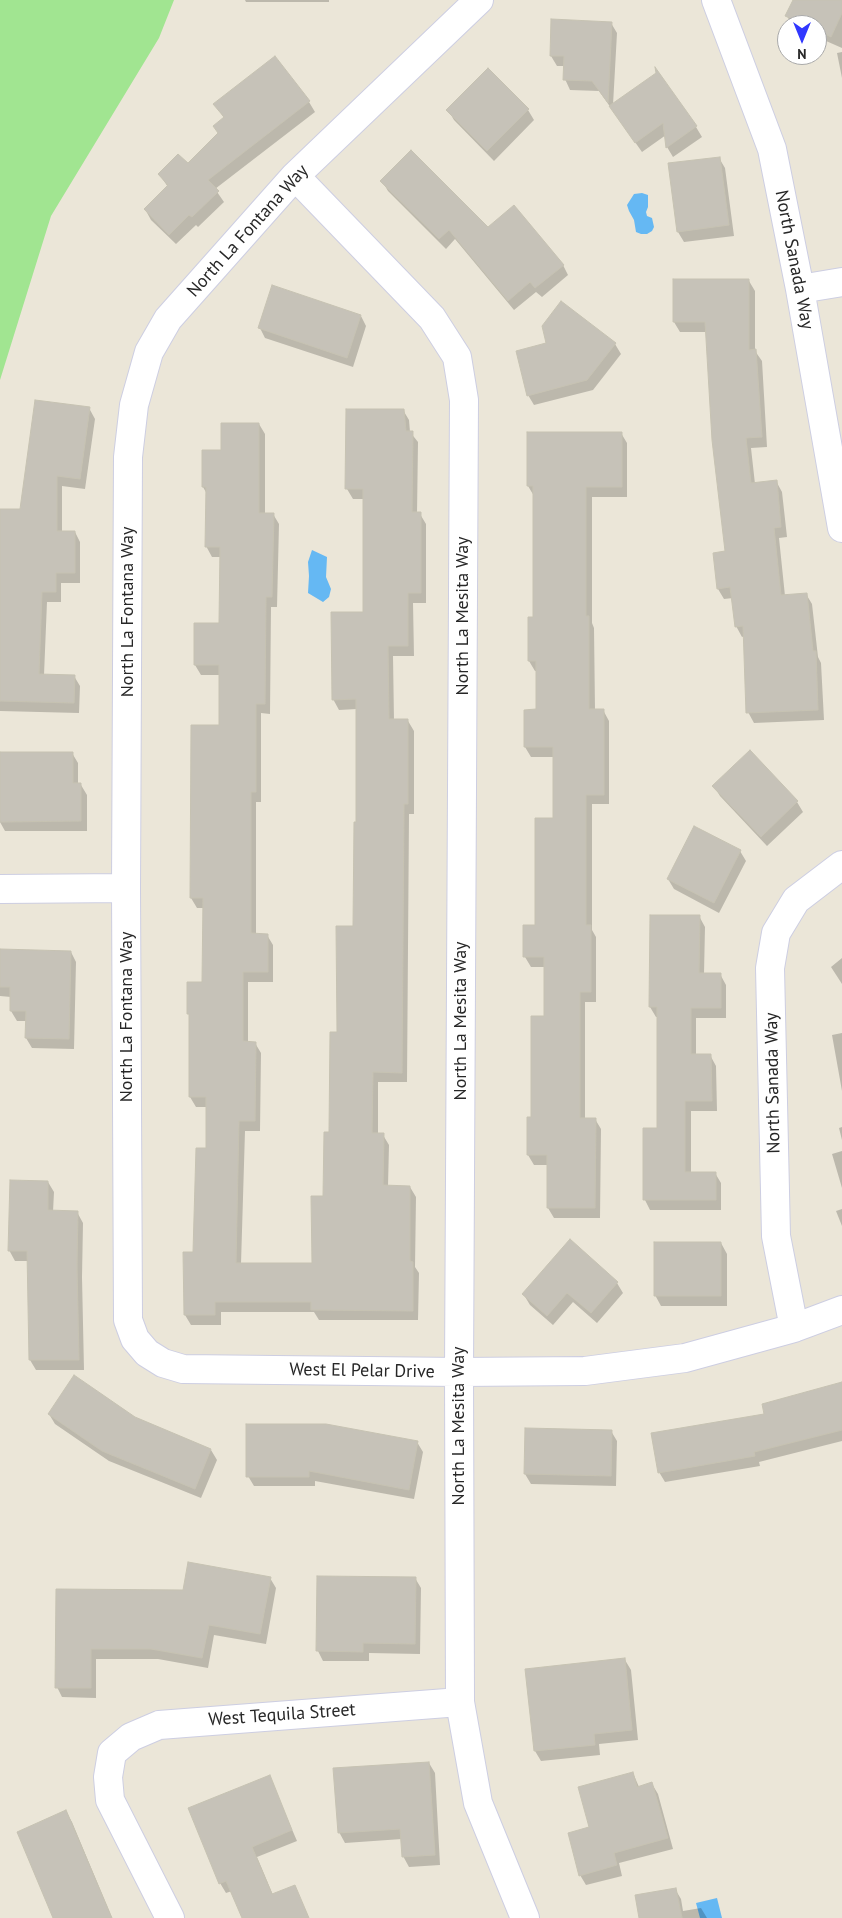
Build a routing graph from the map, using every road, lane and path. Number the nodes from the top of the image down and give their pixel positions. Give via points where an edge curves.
1 (479, 0) edge
2 (716, 0) edge
3 (295, 176) junction
4 (842, 282) edge
5 (800, 289) junction
6 (842, 528) edge
7 (842, 866) edge
8 (126, 888) junction
9 (0, 889) edge
10 (842, 1310) edge
11 (794, 1328) junction
12 (147, 1353) joint
13 (459, 1372) junction
14 (460, 1702) junction
15 (170, 1918) edge
16 (525, 1918) edge

1 - 3 street, North La Fontana Way
2 - 5 street, North Sanada Way via 772,150
3 - 8 street, North La Fontana Way via 168,320 149,352 134,405 128,457
3 - 13 street, North La Mesita Way via 432,318 457,357 464,400
4 - 5 street
5 - 6 street, North Sanada Way
7 - 11 street, North Sanada Way via 796,900 776,933 770,968 776,1236
8 - 9 street
8 - 12 street, North La Fontana Way via 128,1320 135,1339
10 - 11 street, West El Pelar Drive
11 - 13 street, West El Pelar Drive via 685,1358 585,1371
12 - 13 street, West El Pelar Drive via 183,1370
13 - 14 street, North La Mesita Way
14 - 15 street, West Tequila Street via 159,1725 131,1738 112,1753 108,1777 110,1800
14 - 16 street, North La Mesita Way via 478,1803

